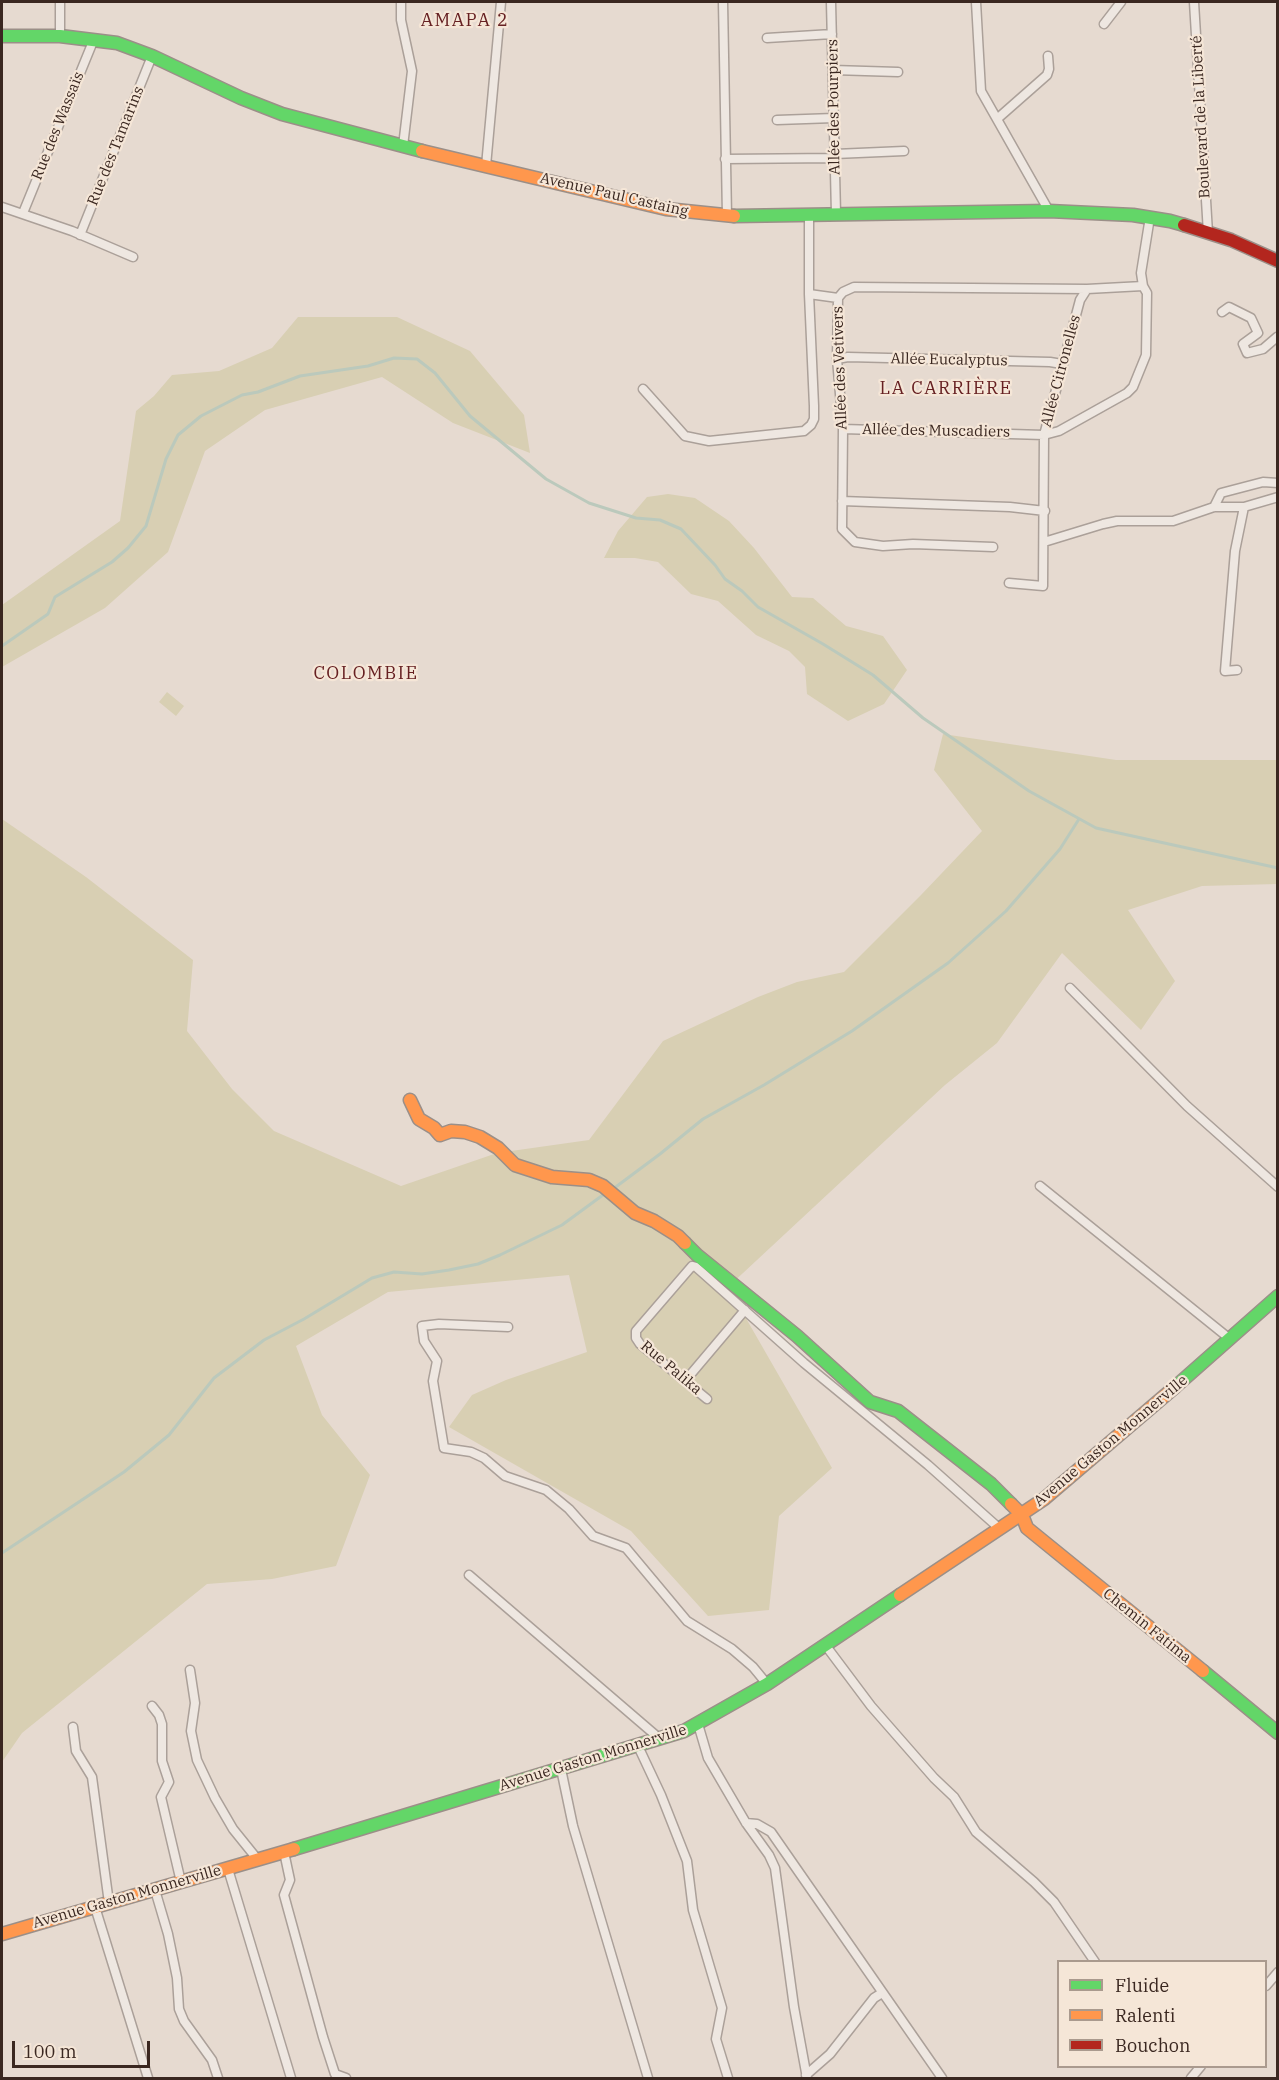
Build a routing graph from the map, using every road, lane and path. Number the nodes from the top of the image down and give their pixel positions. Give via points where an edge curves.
1 (60, 2) edge
2 (401, 2) edge
3 (501, 2) edge
4 (723, 2) edge
5 (831, 2) edge
6 (977, 2) edge
7 (1120, 2) edge
8 (1194, 2) edge
9 (1104, 24) dead end
10 (832, 34) junction
11 (2, 36) edge
12 (60, 36) junction
13 (767, 38) dead end
14 (94, 39) junction
15 (152, 56) junction
16 (1048, 56) dead end
17 (833, 70) junction
18 (898, 72) dead end
19 (834, 118) junction
20 (997, 119) junction
21 (777, 120) dead end
22 (403, 146) junction
23 (904, 151) dead end
24 (835, 156) junction
25 (725, 159) junction
26 (486, 166) junction
27 (2, 207) edge
28 (1049, 211) junction
29 (23, 213) junction
30 (836, 213) junction
31 (809, 214) junction
32 (727, 216) junction
33 (1150, 217) junction
34 (1208, 232) junction
35 (80, 235) junction
36 (133, 257) dead end
37 (1278, 261) edge
38 (1143, 286) junction
39 (1087, 289) junction
40 (809, 294) junction
41 (838, 298) junction
42 (1222, 312) dead end
43 (1258, 333) junction
44 (1277, 337) edge
45 (837, 359) junction
46 (1062, 364) junction
47 (643, 389) dead end
48 (843, 429) junction
49 (1044, 435) junction
50 (1278, 483) edge
51 (1278, 497) edge
52 (842, 501) junction
53 (1214, 507) junction
54 (1244, 507) junction
55 (1045, 511) junction
56 (1044, 542) junction
57 (993, 547) dead end
58 (1009, 583) dead end
59 (1237, 670) dead end
60 (1070, 988) dead end
61 (410, 1100) dead end
62 (1040, 1186) dead end
63 (1278, 1187) edge
64 (1278, 1296) edge
65 (745, 1310) junction
66 (508, 1327) dead end
67 (1230, 1339) junction
68 (685, 1381) junction
69 (707, 1399) dead end
70 (1022, 1515) junction
71 (1000, 1529) junction
72 (470, 1575) dead end
73 (826, 1646) junction
74 (190, 1670) dead end
75 (767, 1684) junction
76 (152, 1706) dead end
77 (698, 1724) junction
78 (73, 1727) dead end
79 (1278, 1733) edge
80 (661, 1739) junction
81 (638, 1746) junction
82 (561, 1769) junction
83 (746, 1822) junction
84 (284, 1852) junction
85 (258, 1860) junction
86 (228, 1869) junction
87 (181, 1882) junction
88 (155, 1890) junction
89 (109, 1903) junction
90 (95, 1907) junction
91 (2, 1934) edge
92 (1094, 1960) edge
93 (1278, 1972) edge
94 (1267, 1985) edge
95 (882, 1993) junction
96 (806, 2077) edge
97 (148, 2079) edge
98 (218, 2079) edge
99 (291, 2079) edge
100 (346, 2079) edge
101 (648, 2079) edge
102 (728, 2079) edge
103 (942, 2079) edge

1 - 12 street
2 - 22 street via 401,26 412,71
3 - 26 street
4 - 25 street
5 - 10 street, Allée des Pourpiers
6 - 20 street via 980,88
7 - 9 street
8 - 34 street, Boulevard de la Liberté
10 - 13 street
10 - 17 street, Allée des Pourpiers
11 - 12 street, Avenue Paul Castaing
12 - 14 street, Avenue Paul Castaing
14 - 15 street, Avenue Paul Castaing
14 - 29 street, Rue des Wassaïs
15 - 22 street, Avenue Paul Castaing via 274,111
15 - 35 street, Rue des Tamarins
16 - 20 street via 1047,75
17 - 18 street
17 - 19 street, Allée des Pourpiers
19 - 21 street
19 - 24 street, Allée des Pourpiers
20 - 28 street
22 - 26 street, Avenue Paul Castaing
23 - 24 street
24 - 25 street
24 - 30 street, Allée des Pourpiers
25 - 32 street
26 - 32 street, Avenue Paul Castaing via 640,204
27 - 29 street
28 - 30 street, Avenue Paul Castaing
28 - 33 street, Avenue Paul Castaing
29 - 35 street
30 - 31 street, Avenue Paul Castaing
31 - 32 street, Avenue Paul Castaing
31 - 40 street
33 - 34 street, Avenue Paul Castaing
33 - 38 street via 1141,273
34 - 37 street, Avenue Paul Castaing
35 - 36 street
38 - 39 street
38 - 49 street via 1147,293 1146,355 1133,387 1104,408
39 - 41 street, Allée des Vetivers via 854,287
39 - 46 street, Allée Citronelles via 1080,300
40 - 41 street
40 - 47 street via 814,412 811,425 804,431 709,441 685,435
41 - 45 street, Allée des Vetivers
42 - 43 street via 1229,307 1251,318
43 - 44 street
43 - 44 street via 1243,344 1247,353 1263,349
45 - 46 street, Allée Eucalyptus
45 - 48 street, Allée des Vetivers
46 - 49 street, Allée Citronelles
48 - 49 street, Allée des Muscadiers
48 - 52 street, Allée des Vetivers
49 - 55 street, Allée Citronelles
50 - 53 street via 1263,482 1221,493
51 - 54 street
52 - 55 street
52 - 57 street, Allée des Vetivers via 842,529 855,543
53 - 54 street
53 - 56 street via 1178,520 1117,521
54 - 59 street via 1235,551 1225,670
55 - 56 street, Allée Citronelles
56 - 58 street, Allée Citronelles via 1043,585
60 - 63 street via 1171,1090
61 - 70 street, Chemin Fatima via 419,1119 440,1135 452,1131 473,1135 498,1148 515,1164 552,1177 589,1180 603,1186 635,1213 678,1236 870,1402 898,1411 991,1484
62 - 67 street
64 - 67 street, Avenue Gaston Monnerville
65 - 68 street
65 - 68 street, Rue Palika via 692,1266 636,1330 640,1344
65 - 71 street
66 - 75 street via 422,1326 424,1341 437,1361 433,1381 444,1448 471,1452 505,1476 546,1490 593,1536 626,1548 687,1620 732,1649
67 - 70 street, Avenue Gaston Monnerville via 1063,1485
68 - 69 street, Rue Palika
70 - 71 street, Avenue Gaston Monnerville
70 - 79 street, Chemin Fatima via 1027,1528
71 - 73 street, Avenue Gaston Monnerville
72 - 80 street
73 - 75 street, Avenue Gaston Monnerville
73 - 92 street via 872,1706 954,1797 976,1832 1054,1902
74 - 85 street via 195,1703 191,1731 197,1760 214,1798
75 - 77 street, Avenue Gaston Monnerville
76 - 87 street via 162,1724 162,1761 169,1782 161,1797
77 - 80 street, Avenue Gaston Monnerville
77 - 83 street via 708,1758
78 - 89 street via 76,1751 92,1777
80 - 81 street, Avenue Gaston Monnerville
81 - 82 street, Avenue Gaston Monnerville
81 - 102 street via 687,1861 693,1910 722,2008 716,2039
82 - 84 street, Avenue Gaston Monnerville
82 - 101 street via 573,1826
83 - 95 street via 771,1832
83 - 96 street via 776,1868
84 - 85 street, Avenue Gaston Monnerville
84 - 100 street via 290,1880 284,1895 335,2074
85 - 86 street, Avenue Gaston Monnerville
86 - 87 street, Avenue Gaston Monnerville
86 - 99 street
87 - 88 street, Avenue Gaston Monnerville
88 - 89 street, Avenue Gaston Monnerville
88 - 98 street via 177,1978 179,2009 212,2060
89 - 90 street, Avenue Gaston Monnerville
90 - 91 street, Avenue Gaston Monnerville
90 - 97 street
93 - 94 street
95 - 96 street
95 - 103 street

